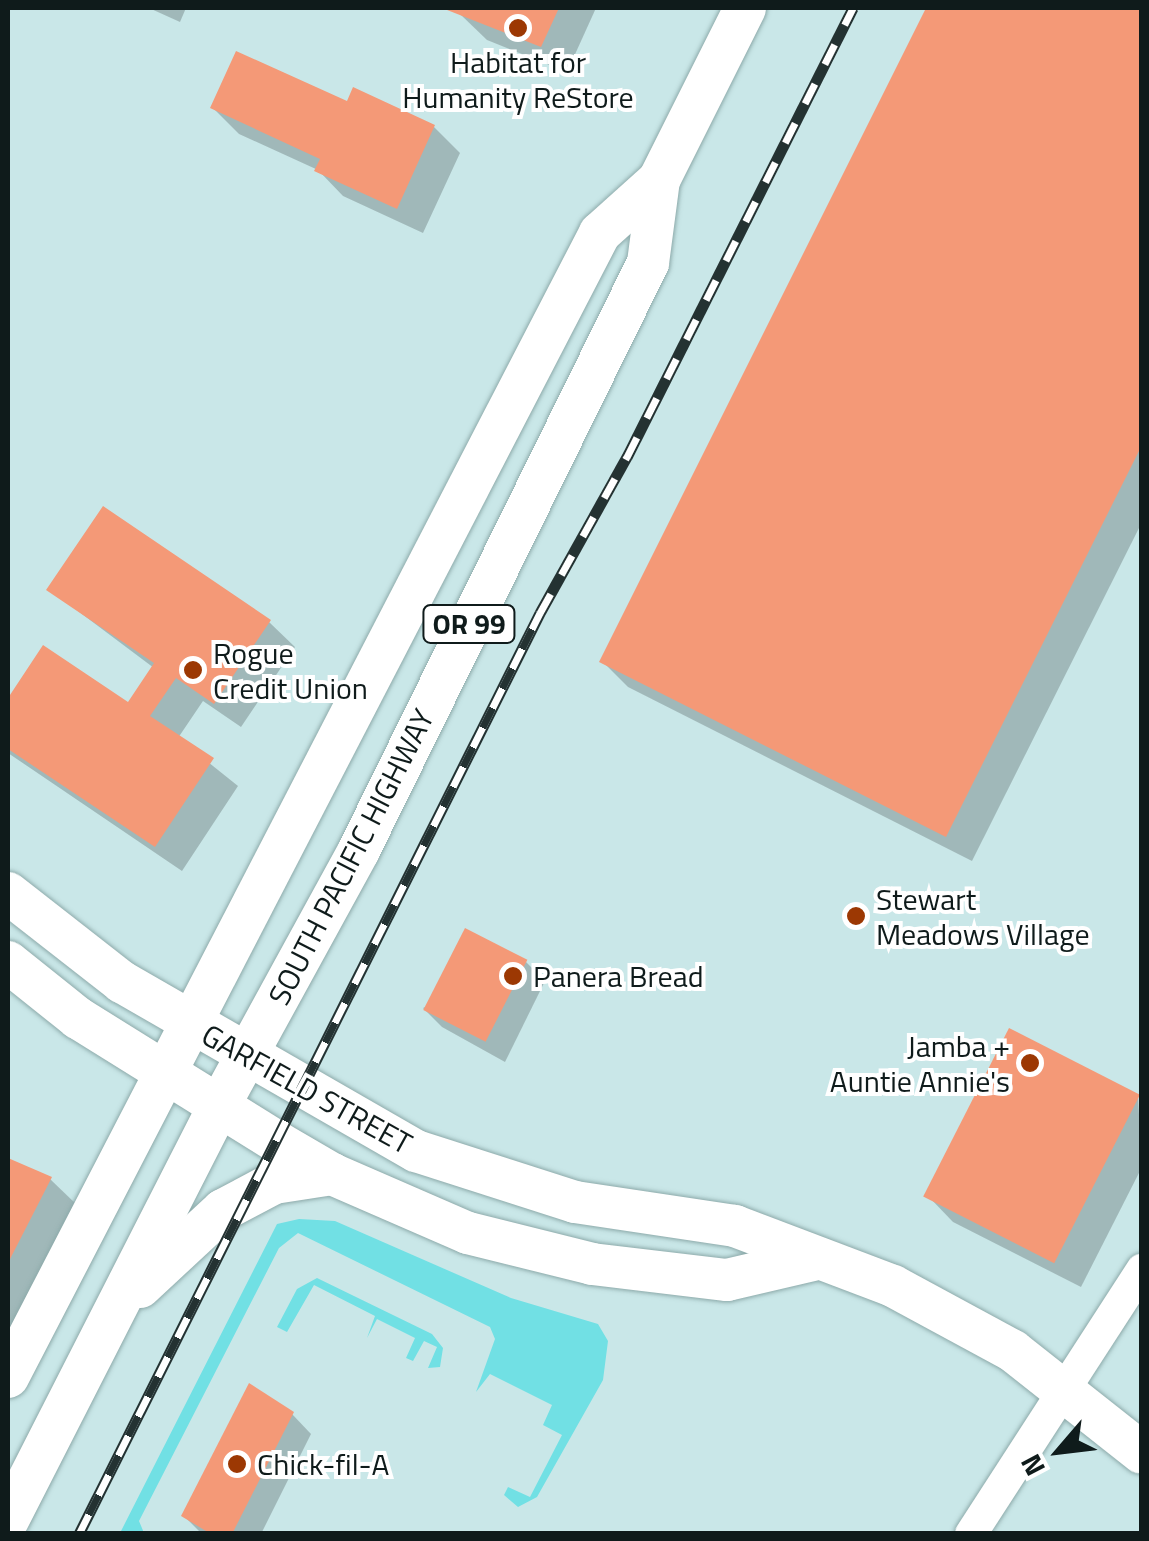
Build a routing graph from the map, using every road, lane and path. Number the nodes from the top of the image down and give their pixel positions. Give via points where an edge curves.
1 (746, 8) edge
2 (659, 180) junction
3 (8, 893) edge
4 (8, 962) edge
5 (188, 1022) junction
6 (246, 1057) junction
7 (166, 1075) junction
8 (218, 1106) junction
9 (332, 1174) junction
10 (813, 1260) junction
11 (1142, 1270) edge
12 (112, 1315) junction
13 (8, 1377) edge
14 (1065, 1386) junction
15 (1142, 1453) edge
16 (8, 1520) edge
17 (971, 1534) edge

1 - 2 main road, SOUTH PACIFIC HIGHWAY / OR 99
2 - 5 main road, SOUTH PACIFIC HIGHWAY / OR 99 via 600,233
2 - 6 main road, SOUTH PACIFIC HIGHWAY / OR 99 via 648,263 360,850
3 - 5 main road, GARFIELD STREET via 72,947
4 - 7 main road, GARFIELD STREET
5 - 6 main road, GARFIELD STREET
5 - 7 main road, SOUTH PACIFIC HIGHWAY / OR 99
6 - 8 main road, SOUTH PACIFIC HIGHWAY / OR 99
6 - 10 main road, GARFIELD STREET via 348,1117 493,1180 574,1202 736,1226
7 - 8 main road, GARFIELD STREET
7 - 13 main road, SOUTH PACIFIC HIGHWAY / OR 99
8 - 9 main road, GARFIELD STREET
8 - 12 main road, SOUTH PACIFIC HIGHWAY / OR 99
9 - 10 main road, GARFIELD STREET via 468,1233 592,1264 727,1280
9 - 12 main road via 274,1183 223,1210
10 - 14 main road, GARFIELD STREET via 946,1310
11 - 14 street
12 - 16 main road, SOUTH PACIFIC HIGHWAY / OR 99
14 - 15 main road, GARFIELD STREET
14 - 17 street

